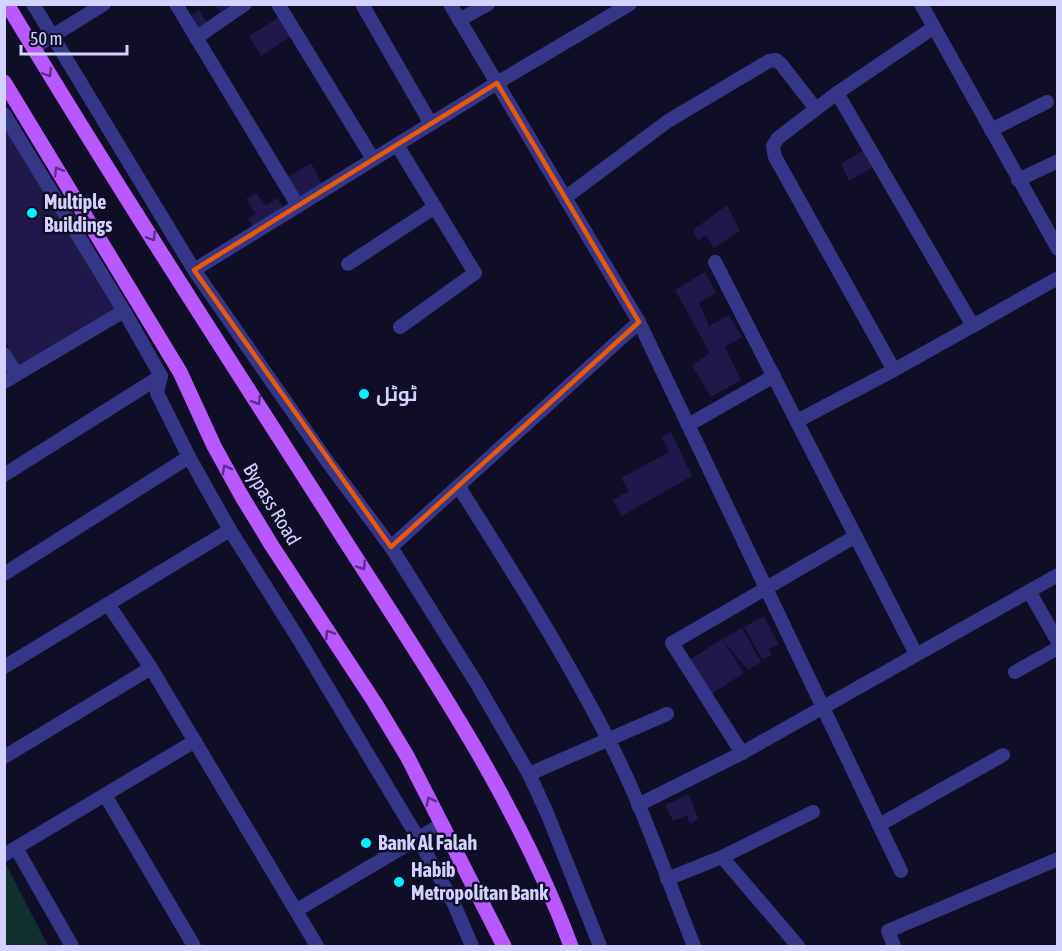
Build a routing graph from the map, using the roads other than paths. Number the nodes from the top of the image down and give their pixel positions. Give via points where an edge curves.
1 (7, 4) edge
2 (33, 4) edge
3 (104, 4) edge
4 (176, 4) edge
5 (245, 4) edge
6 (278, 4) edge
7 (362, 4) edge
8 (450, 4) edge
9 (488, 4) edge
10 (630, 4) edge
11 (921, 4) edge
12 (459, 20) junction
13 (933, 28) junction
14 (51, 37) junction
15 (196, 38) junction
16 (33, 48) junction
17 (4, 82) edge
18 (497, 83) junction
19 (837, 93) junction
20 (1047, 102) dead end
21 (816, 109) junction
22 (4, 114) edge
23 (431, 124) junction
24 (991, 130) junction
25 (397, 145) junction
26 (373, 159) junction
27 (1058, 160) edge
28 (1018, 180) junction
29 (566, 197) junction
30 (298, 206) junction
31 (435, 207) junction
32 (1058, 249) edge
33 (715, 262) dead end
34 (348, 264) dead end
35 (194, 270) junction
36 (1058, 278) edge
37 (124, 311) junction
38 (639, 322) junction
39 (973, 326) junction
40 (400, 327) dead end
41 (4, 354) edge
42 (894, 370) junction
43 (17, 375) junction
44 (160, 376) junction
45 (774, 376) junction
46 (4, 382) edge
47 (797, 421) junction
48 (688, 425) junction
49 (189, 457) junction
50 (4, 475) edge
51 (459, 487) junction
52 (230, 530) junction
53 (856, 536) junction
54 (391, 547) junction
55 (4, 574) edge
56 (1058, 574) edge
57 (766, 587) junction
58 (1029, 591) junction
59 (108, 604) junction
60 (1058, 642) edge
61 (1058, 648) edge
62 (916, 654) junction
63 (4, 667) edge
64 (152, 668) junction
65 (1015, 672) dead end
66 (823, 706) junction
67 (667, 714) dead end
68 (608, 738) junction
69 (195, 741) junction
70 (742, 753) junction
71 (1003, 755) dead end
72 (4, 757) edge
73 (529, 774) junction
74 (105, 795) junction
75 (638, 806) junction
76 (813, 812) dead end
77 (442, 824) junction
78 (879, 825) junction
79 (418, 838) junction
80 (10, 852) edge
81 (722, 856) junction
82 (1058, 859) edge
83 (901, 871) dead end
84 (667, 879) junction
85 (297, 910) junction
86 (72, 946) edge
87 (194, 946) edge
88 (317, 946) edge
89 (472, 946) edge
90 (504, 946) edge
91 (571, 946) edge
92 (600, 946) edge
93 (694, 946) edge
94 (798, 946) edge
95 (894, 946) edge

1 - 16 main road
2 - 14 street
3 - 14 street
4 - 15 street
5 - 15 street
6 - 26 street
7 - 23 street
8 - 12 street
9 - 12 street
10 - 18 street
11 - 13 street
12 - 18 street
13 - 19 street
13 - 24 street
14 - 16 street
14 - 35 street
15 - 30 street
16 -> 91 main road via 455,711 510,808
77 -> 17 main road, Bypass Road via 375,703 241,495 180,372
18 - 23 street
18 - 29 street
19 - 21 street
19 - 39 street
20 - 24 street
21 - 29 street via 782,64 769,61 668,121
21 - 42 street via 778,138 773,146 775,157
22 - 37 street
23 - 25 street
24 - 28 street
25 - 26 street
25 - 31 street
26 - 30 street
27 - 28 street
28 - 32 street
29 - 38 street
30 - 35 street
31 - 34 street
31 - 40 street via 475,273
33 - 45 street
35 - 54 street
36 - 39 street
37 - 43 street
37 - 44 street
38 - 48 street
38 - 51 street
39 - 42 street
41 - 43 street
42 - 47 street
43 - 46 street
44 - 49 street via 157,393
44 - 50 street
45 - 47 street
45 - 48 street
47 - 53 street
48 - 57 street
49 - 52 street
49 - 55 street
51 - 54 street
51 - 68 street via 540,615
52 - 59 street
52 - 79 street
53 - 57 street
53 - 62 street
54 - 73 street
56 - 58 street
57 - 66 street
57 - 70 street via 672,643
58 - 60 street
58 - 62 street
59 - 63 street
59 - 64 street
61 - 65 street
62 - 66 street
64 - 69 street
64 - 72 street
66 - 70 street
66 - 78 street
67 - 68 street
68 - 73 street
68 - 75 street
69 - 74 street
69 - 85 street
70 - 75 street
71 - 78 street
73 - 92 street
74 - 80 street
74 - 87 street
75 - 84 street
76 - 81 street
77 - 79 street
77 - 90 main road, Bypass Road
78 - 83 street
79 - 85 street
79 - 89 street
80 - 86 street
81 - 84 street
81 - 94 street
82 - 95 street via 888,931
84 - 93 street
85 - 88 street

